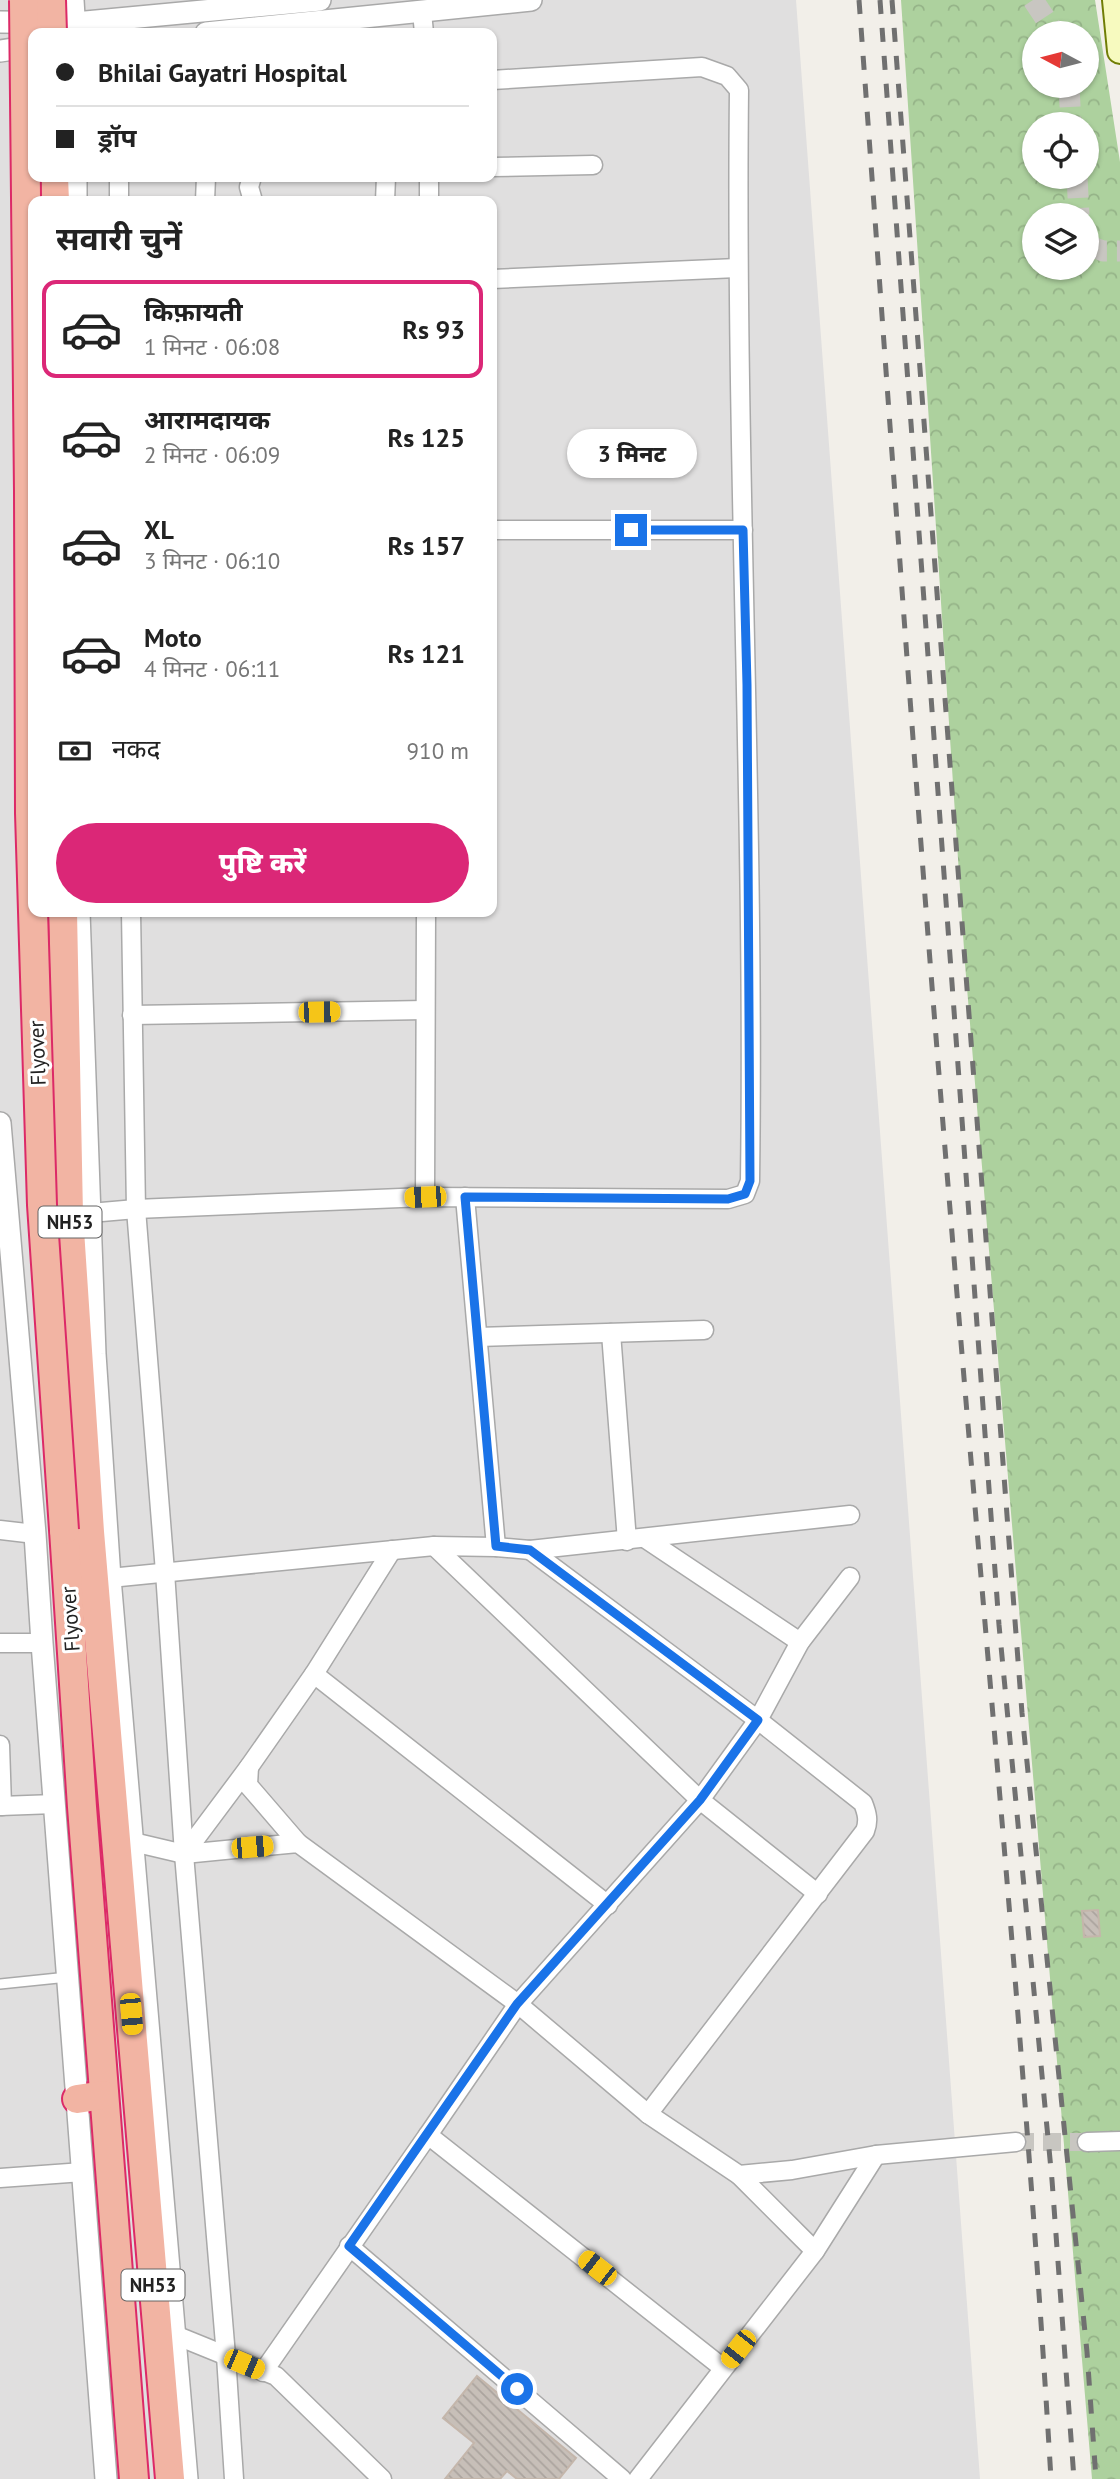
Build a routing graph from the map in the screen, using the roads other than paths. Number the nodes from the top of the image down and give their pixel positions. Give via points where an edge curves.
1 (51, 0) edge
2 (73, 0) edge
3 (320, 0) edge
4 (523, 0) edge
5 (1115, 0) edge
6 (286, 1) edge
7 (422, 12) junction
8 (0, 22) edge
9 (39, 28) edge
10 (45, 28) edge
11 (46, 28) edge
12 (54, 28) edge
13 (257, 28) edge
14 (424, 28) edge
15 (28, 37) edge
16 (0, 51) edge
17 (1120, 51) edge
18 (497, 80) edge
19 (593, 165) dead end
20 (497, 167) edge
21 (737, 268) junction
22 (497, 279) edge
23 (497, 530) edge
24 (743, 530) junction
25 (33, 917) edge
26 (63, 917) edge
27 (79, 917) edge
28 (131, 917) edge
29 (426, 917) edge
30 (425, 1010) junction
31 (132, 1015) junction
32 (0, 1124) edge
33 (425, 1197) junction
34 (465, 1197) junction
35 (136, 1209) junction
36 (90, 1213) junction
37 (704, 1330) dead end
38 (611, 1333) junction
39 (478, 1337) junction
40 (850, 1515) dead end
41 (0, 1530) edge
42 (77, 1531) junction
43 (35, 1534) junction
44 (646, 1539) junction
45 (627, 1541) junction
46 (434, 1546) junction
47 (496, 1546) junction
48 (392, 1550) junction
49 (530, 1550) junction
50 (165, 1572) junction
51 (850, 1577) dead end
52 (110, 1578) junction
53 (800, 1642) junction
54 (0, 1643) edge
55 (41, 1643) junction
56 (314, 1674) junction
57 (758, 1720) junction
58 (0, 1745) edge
59 (249, 1767) junction
60 (700, 1800) junction
61 (55, 1804) junction
62 (1, 1806) edge
63 (133, 1842) junction
64 (298, 1843) junction
65 (184, 1854) junction
66 (818, 1894) junction
67 (608, 1905) junction
68 (68, 1977) junction
69 (0, 1984) edge
70 (517, 2004) junction
71 (145, 2090) junction
72 (95, 2099) junction
73 (648, 2114) junction
74 (428, 2135) junction
75 (1120, 2141) edge
76 (1016, 2142) tunnel mouth
77 (1087, 2142) tunnel mouth
78 (876, 2155) junction
79 (83, 2172) junction
80 (739, 2175) junction
81 (0, 2178) edge
82 (349, 2246) junction
83 (815, 2252) junction
84 (175, 2335) junction
85 (226, 2356) junction
86 (723, 2368) junction
87 (262, 2372) junction
88 (106, 2479) edge
89 (134, 2479) edge
90 (170, 2479) edge
91 (187, 2479) edge
92 (234, 2479) edge
93 (382, 2479) edge
94 (622, 2479) edge
95 (638, 2479) edge

1 - 10 highway, Flyover / NH53, bridge
2 - 11 street
3 - 6 street
4 - 7 street
5 - 17 main road
6 - 12 street
7 - 13 street
7 - 14 street
8 - 9 street
15 - 16 street
18 - 21 street via 702,67 727,76 739,90
19 - 20 street
21 - 22 street
21 - 24 street
23 - 24 street
24 - 34 street via 750,1181 745,1194 728,1199
25 - 42 highway, Flyover / NH53, bridge via 42,1205
26 - 42 highway, Flyover / NH53
27 - 36 street
28 - 31 street
29 - 30 street
30 - 31 street
30 - 33 street
31 - 35 street
32 - 43 street
33 - 34 street
33 - 35 street
34 - 39 street
35 - 36 street
35 - 50 street
36 - 52 street
37 - 38 street
38 - 39 street
38 - 45 street
39 - 47 street
40 - 44 street
41 - 43 street
42 - 71 highway, Flyover / NH53
42 - 72 highway, Flyover / NH53
43 - 55 street
44 - 45 street
44 - 53 street
45 - 49 street
46 - 47 street
46 - 48 street
46 - 60 street
47 - 49 street
48 - 50 street
48 - 56 street
49 - 57 street
50 - 52 street
50 - 65 street
51 - 53 street
52 - 63 street
53 - 57 street
54 - 55 street
55 - 61 street
56 - 59 street
56 - 67 street
57 - 60 street
57 - 66 street via 863,1803 867,1812 865,1831
58 - 62 street
59 - 64 street via 248,1785
59 - 65 street
60 - 66 street
60 - 67 street
61 - 62 street
61 - 68 street
63 - 65 street
63 - 71 street
64 - 65 street
64 - 70 street
65 - 85 street
66 - 73 street
67 - 70 street
68 - 69 lane
68 - 72 street
70 - 73 street
70 - 74 street
71 - 84 street
71 - 90 highway, NH53
72 - 79 street
72 - 89 highway, NH53
73 - 80 street
74 - 82 street
74 - 86 street
75 - 77 street
76 - 78 street
78 - 80 street
78 - 83 street
79 - 81 street
79 - 88 street
80 - 83 street
82 - 87 street
82 - 94 street
83 - 86 street
84 - 85 street
84 - 91 street
85 - 87 street
85 - 92 street
86 - 95 street
87 - 93 street via 275,2376

